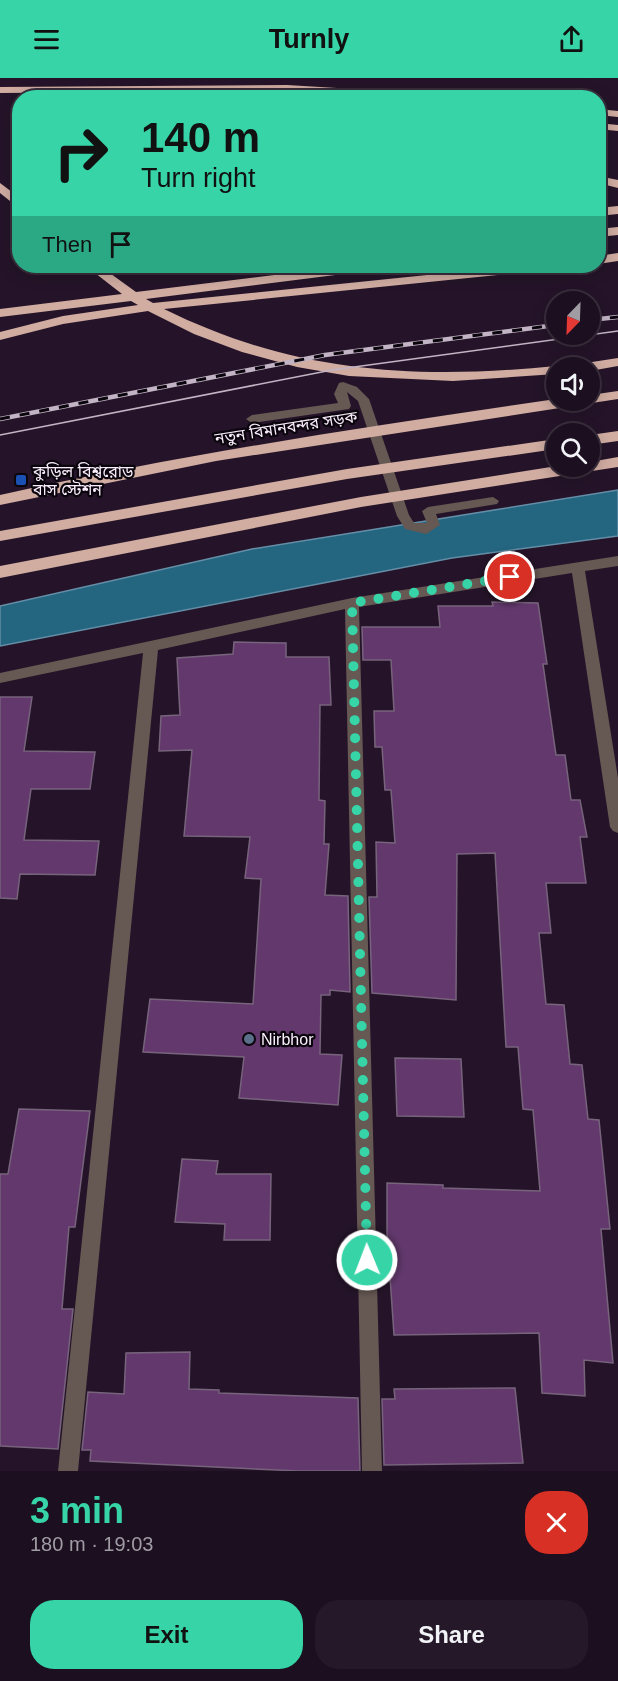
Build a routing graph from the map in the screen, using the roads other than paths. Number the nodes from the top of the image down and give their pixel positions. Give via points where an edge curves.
1 (0, 90) edge
2 (320, 90) edge
3 (102, 273) edge
4 (273, 273) edge
5 (312, 273) edge
6 (482, 273) edge
7 (240, 281) junction
8 (0, 313) edge
9 (0, 336) edge
10 (618, 362) edge
11 (600, 365) edge
12 (546, 371) edge
13 (618, 395) edge
14 (600, 398) edge
15 (546, 405) edge
16 (252, 419) dead end
17 (618, 436) edge
18 (600, 439) edge
19 (546, 445) edge
20 (618, 462) edge
21 (0, 500) edge
22 (493, 501) dead end
23 (0, 537) edge
24 (618, 561) edge
25 (578, 566) junction
26 (0, 572) edge
27 (352, 603) junction
28 (151, 646) junction
29 (0, 678) edge
30 (618, 826) edge
31 (68, 1471) edge
32 (372, 1471) edge

1 - 2 highway
3 - 12 highway via 133,296 199,332 279,358 399,377
4 - 7 highway
5 - 7 highway
6 - 9 highway via 178,303 63,320
7 - 8 highway
10 - 11 highway
13 - 14 highway
15 - 21 highway, নতুন বিমানবন্দর সড়ক via 286,445
16 - 22 street via 345,406 340,394 343,387 353,390 363,399 403,516 410,526 426,530 434,525 429,511
17 - 18 highway
19 - 23 highway via 245,490
20 - 26 highway via 406,494
24 - 25 street
25 - 27 street
25 - 30 street
27 - 28 street
27 - 32 street
28 - 29 street
28 - 31 street

